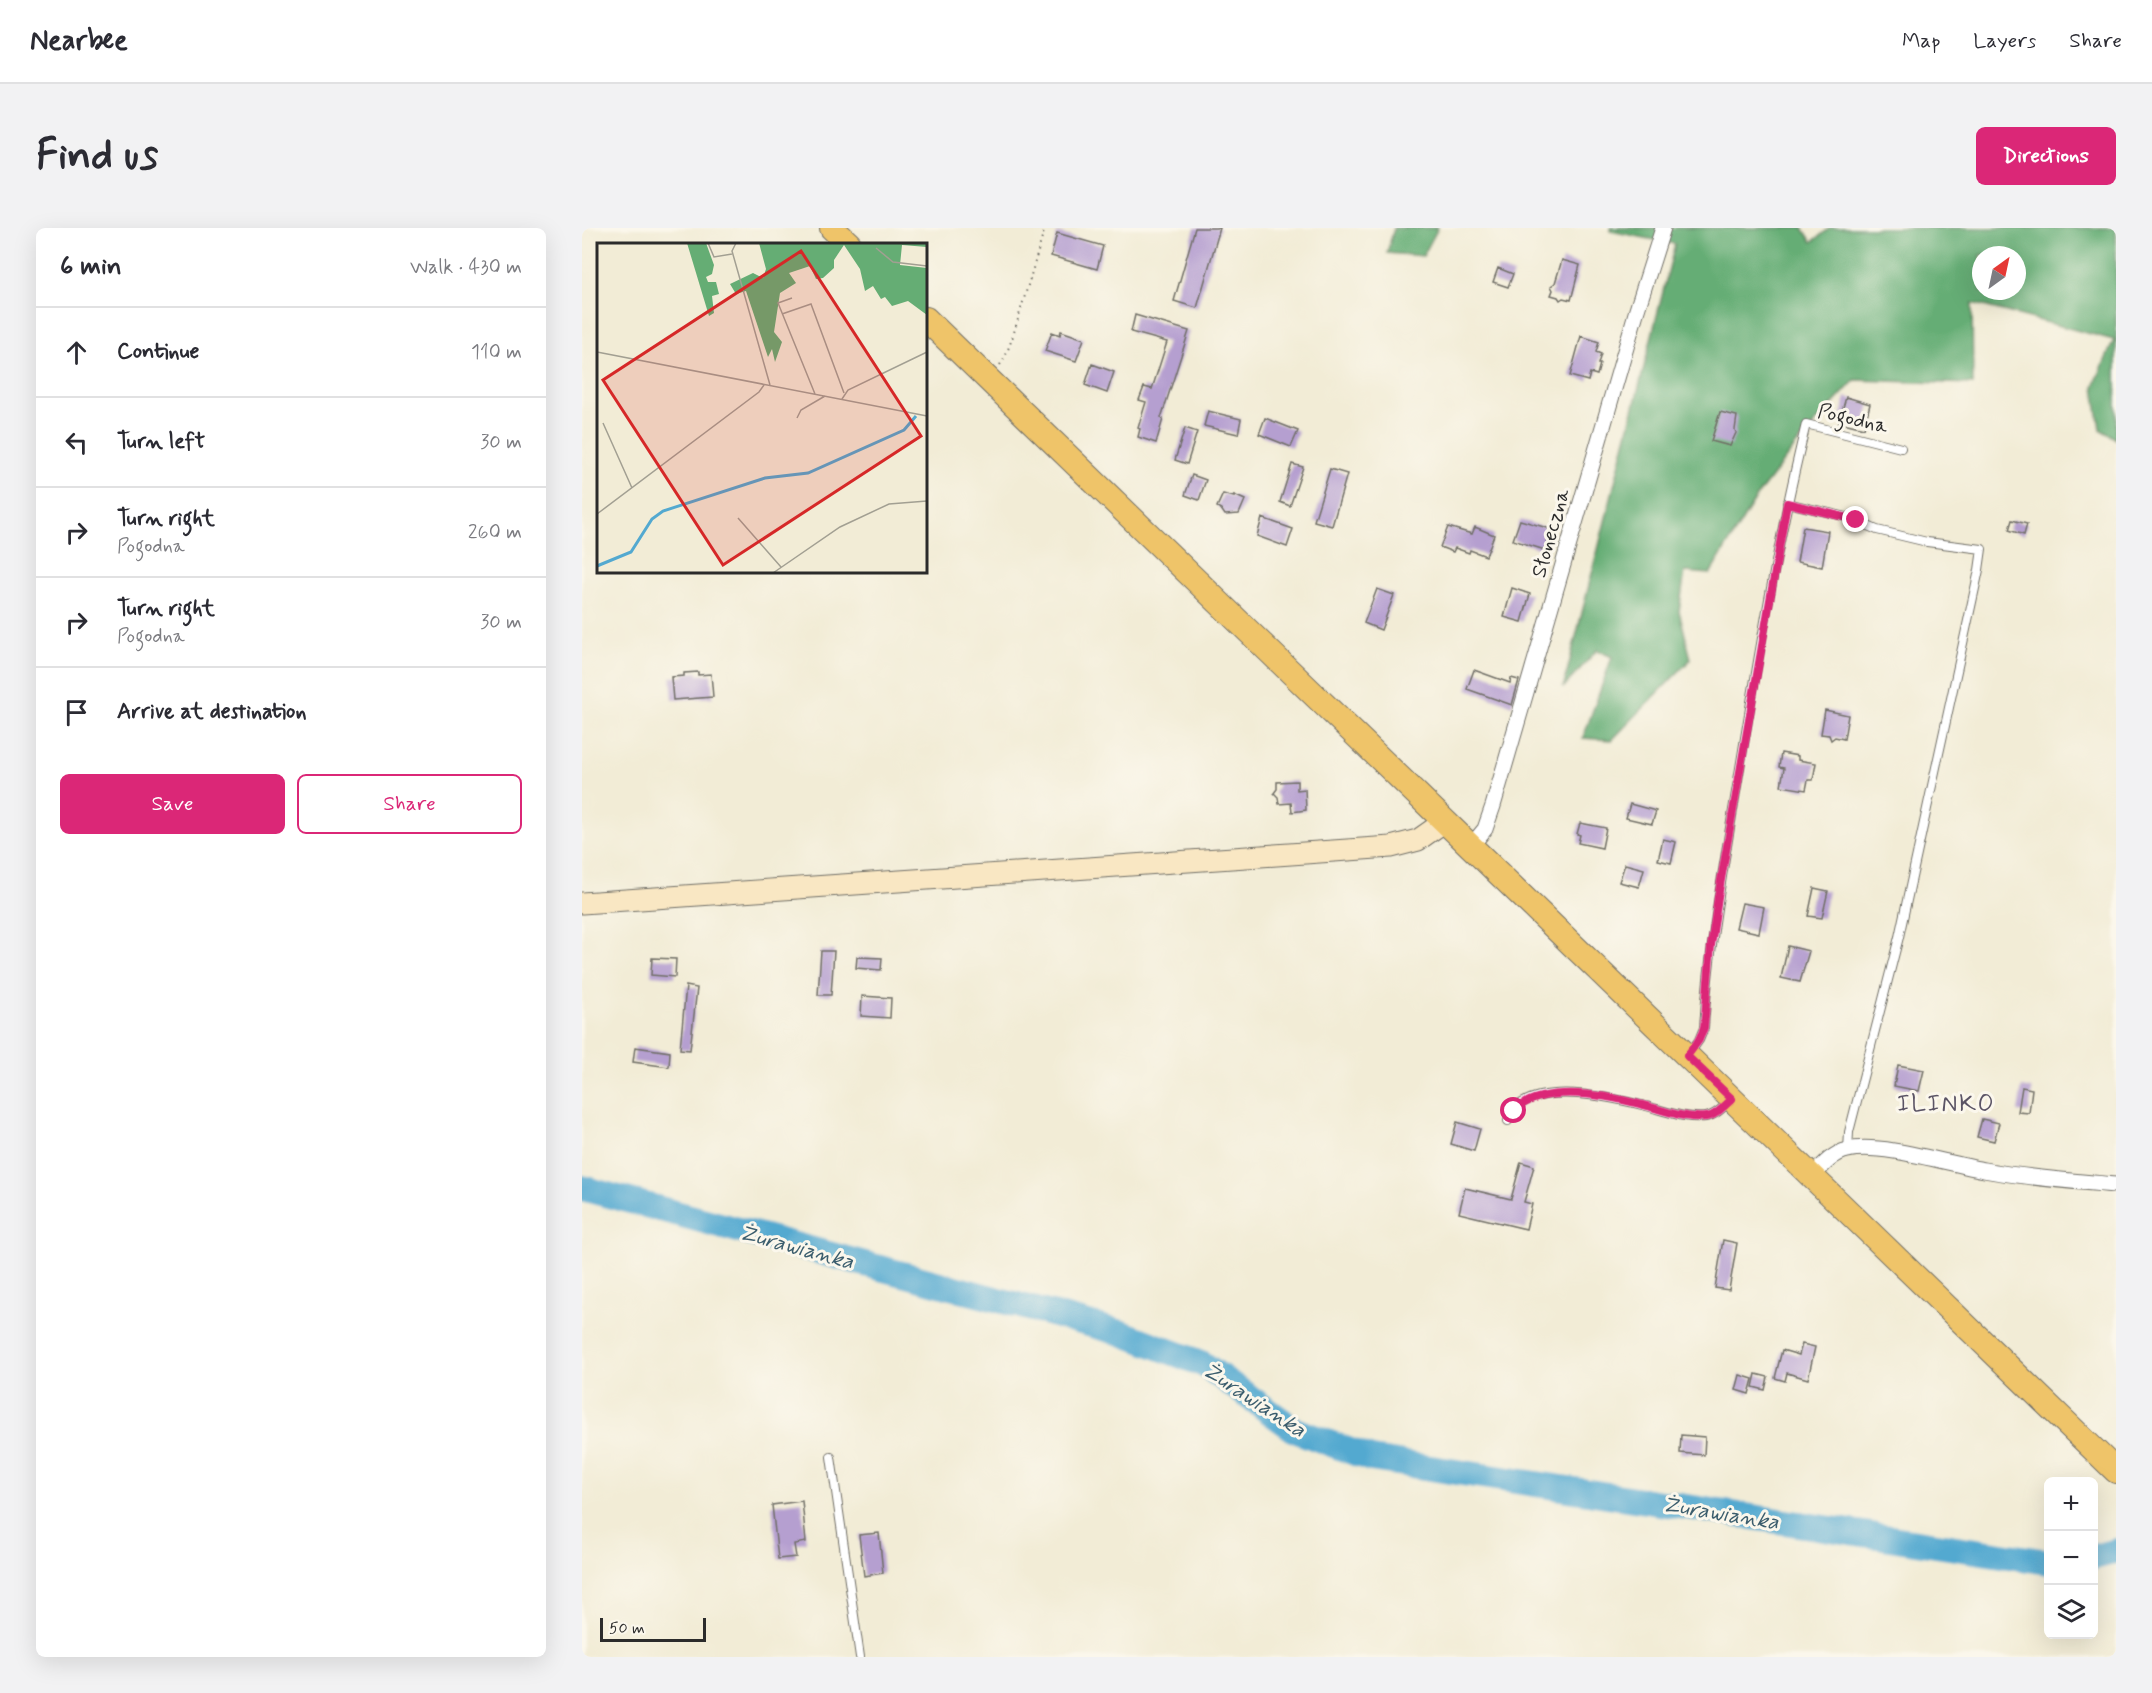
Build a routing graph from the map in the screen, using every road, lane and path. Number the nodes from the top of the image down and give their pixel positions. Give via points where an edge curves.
1 (832, 228) edge
2 (1045, 228) edge
3 (1663, 228) edge
4 (848, 243) edge
5 (927, 320) edge
6 (989, 380) junction
7 (1900, 448) dead end
8 (1787, 503) junction
9 (1445, 821) junction
10 (1472, 846) junction
11 (582, 903) edge
12 (1687, 1056) junction
13 (1732, 1099) junction
14 (1508, 1121) dead end
15 (1848, 1150) junction
16 (1812, 1177) junction
17 (2116, 1185) edge
18 (831, 1457) dead end
19 (2116, 1471) edge
20 (860, 1657) edge

1 - 4 main road
2 - 6 path via 1006,355
3 - 10 street, Słoneczna via 1493,806 1485,829
5 - 6 main road
6 - 9 main road
7 - 8 lane, Pogodna via 1806,424
8 - 12 lane, Pogodna via 1718,897 1704,1028
8 - 15 lane via 1847,517 1877,531 1982,549 1899,937 1849,1132
9 - 10 main road
9 - 11 street via 1418,840 1391,847
10 - 12 main road
12 - 13 main road
13 - 14 lane via 1714,1114 1695,1117 1612,1099 1554,1094 1522,1103
13 - 16 main road
15 - 16 street via 1836,1155
15 - 17 street via 1882,1149 1985,1170
16 - 19 main road
18 - 20 lane

